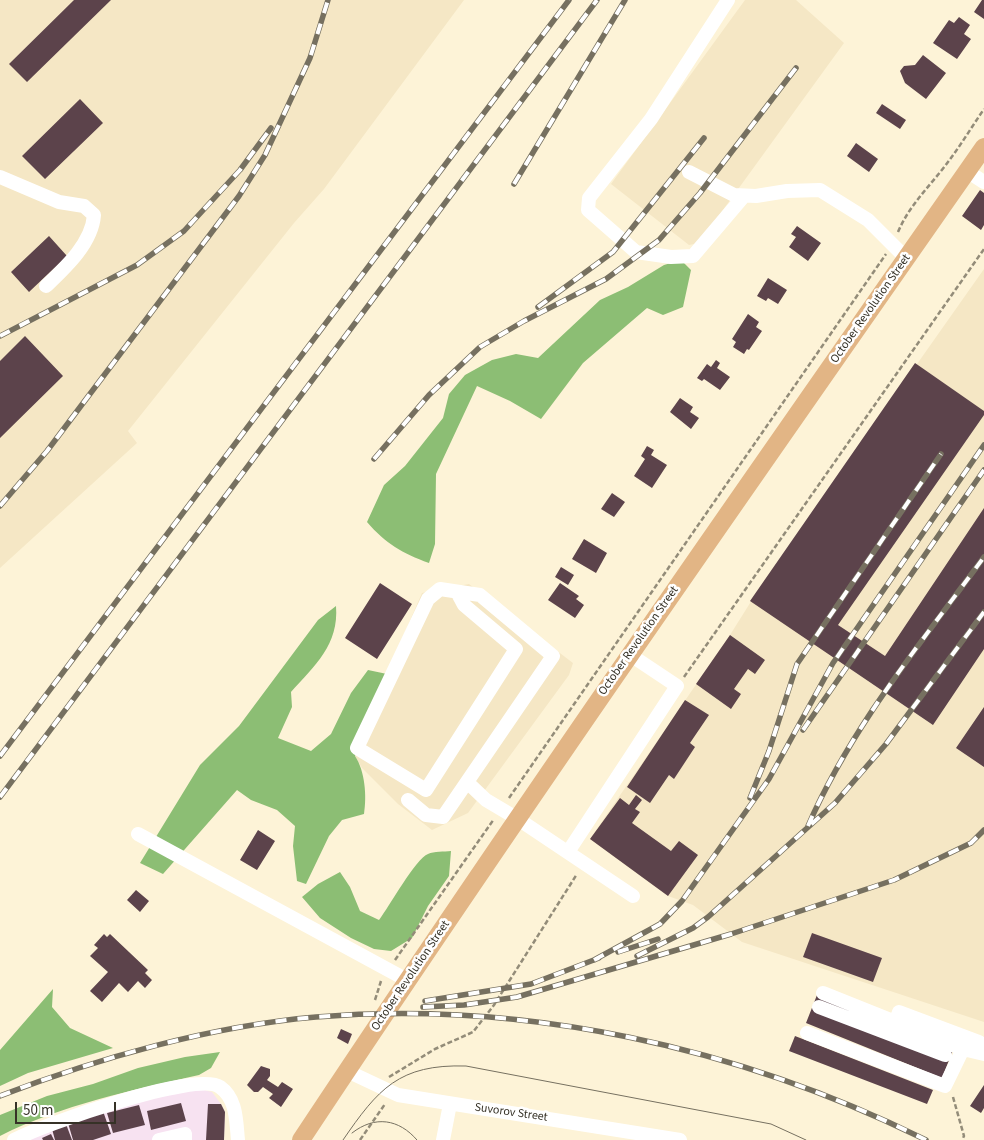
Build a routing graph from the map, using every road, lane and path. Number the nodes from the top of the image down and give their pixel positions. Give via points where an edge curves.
1 (728, 0) edge
2 (984, 109) edge
3 (984, 147) edge
4 (967, 171) junction
5 (689, 172) dead end
6 (0, 177) edge
7 (984, 182) edge
8 (744, 196) junction
9 (892, 245) junction
10 (984, 249) edge
11 (907, 258) junction
12 (46, 286) dead end
13 (457, 592) junction
14 (629, 654) junction
15 (677, 686) junction
16 (467, 782) junction
17 (408, 800) dead end
18 (501, 810) junction
19 (518, 819) junction
20 (138, 834) dead end
21 (568, 852) junction
22 (584, 863) junction
23 (633, 896) dead end
24 (388, 970) junction
25 (407, 980) junction
26 (823, 993) dead end
27 (373, 1006) dead end
28 (819, 1007) dead end
29 (807, 1033) dead end
30 (891, 1034) junction
31 (984, 1048) edge
32 (962, 1049) junction
33 (984, 1054) edge
34 (945, 1055) dead end
35 (347, 1071) junction
36 (376, 1085) junction
37 (945, 1086) junction
38 (381, 1101) dead end
39 (450, 1104) junction
40 (14, 1140) edge
41 (159, 1140) edge
42 (185, 1140) edge
43 (238, 1140) edge
44 (301, 1140) edge
45 (360, 1140) edge
46 (443, 1140) edge
47 (680, 1140) edge
48 (962, 1140) edge

1 - 8 street via 651,119 589,198 588,210 636,252 692,256
2 - 9 path via 945,166 927,185 904,219
3 - 4 main road, October Revolution Street
4 - 7 street
4 - 11 main road, October Revolution Street
5 - 8 street via 734,195
6 - 12 street via 59,202 84,206 94,215 93,226 72,260
8 - 9 street via 820,190 868,220
9 - 11 street
9 - 18 path
10 - 15 path
11 - 14 main road, October Revolution Street
13 - 13 street via 440,589 428,599 357,748 426,790 516,649 464,605
13 - 16 street via 480,595 553,656
14 - 15 street
14 - 19 main road, October Revolution Street
15 - 21 street
16 - 17 street via 443,817 426,815
16 - 18 street
18 - 19 street
18 - 24 path
19 - 21 street
19 - 25 main road, October Revolution Street
20 - 24 street
21 - 22 street
22 - 23 street
22 - 36 path via 494,1005 473,1032 435,1049
24 - 25 street
24 - 27 path
25 - 35 main road, October Revolution Street
26 - 32 street
28 - 30 street
29 - 37 street
30 - 31 street via 899,1012 979,1042
30 - 34 street
32 - 33 street
32 - 37 street
35 - 36 street, Suvorov Street
35 - 44 main road, October Revolution Street
36 - 39 street, Suvorov Street via 398,1095
37 - 48 path via 954,1098 964,1136
38 - 45 path via 387,1103
39 - 46 street
39 - 47 street, Suvorov Street
40 - 43 street via 83,1112 171,1088 204,1084 219,1086 228,1096 235,1110
41 - 42 street via 185,1134

